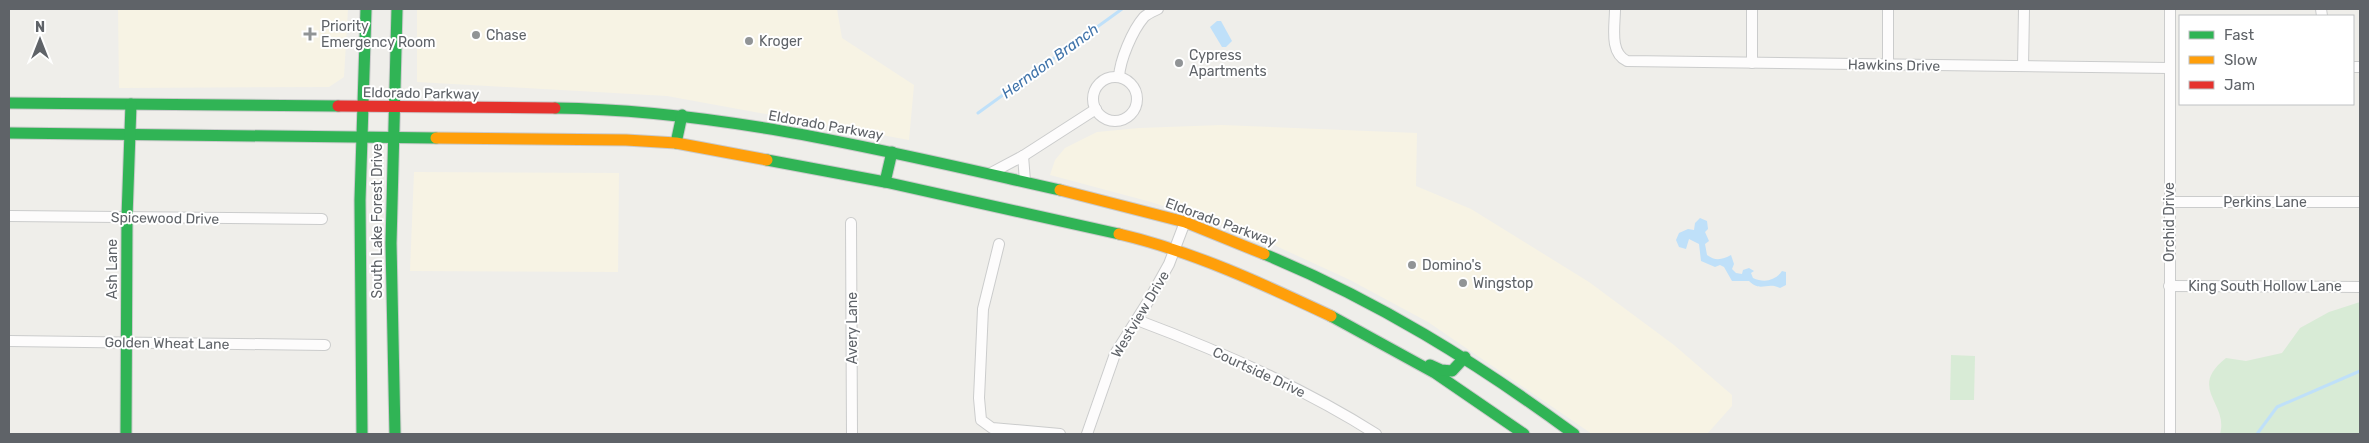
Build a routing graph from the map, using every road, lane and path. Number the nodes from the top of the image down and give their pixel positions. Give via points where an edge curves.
1 (366, 9) edge
2 (397, 9) edge
3 (1158, 9) edge
4 (1615, 9) edge
5 (1752, 9) edge
6 (1888, 9) edge
7 (2024, 9) edge
8 (2170, 9) edge
9 (1752, 63) junction
10 (1888, 65) junction
11 (2023, 66) junction
12 (2170, 68) junction
13 (1119, 77) junction
14 (9, 103) edge
15 (131, 104) junction
16 (362, 108) junction
17 (394, 108) junction
18 (1096, 110) junction
19 (682, 115) junction
20 (9, 133) edge
21 (130, 135) junction
22 (361, 138) junction
23 (393, 138) junction
24 (676, 143) junction
25 (892, 152) junction
26 (1023, 156) junction
27 (991, 173) junction
28 (1025, 181) junction
29 (885, 182) junction
30 (2170, 202) junction
31 (2360, 202) edge
32 (9, 216) edge
33 (127, 217) junction
34 (322, 219) dead end
35 (1184, 222) junction
36 (851, 223) dead end
37 (999, 244) dead end
38 (1174, 250) junction
39 (2169, 286) junction
40 (2360, 287) edge
41 (1137, 320) junction
42 (9, 341) edge
43 (127, 342) junction
44 (325, 345) dead end
45 (1384, 345) junction
46 (1465, 357) junction
47 (126, 434) edge
48 (362, 434) edge
49 (395, 434) edge
50 (852, 434) edge
51 (1060, 434) edge
52 (1087, 434) edge
53 (1376, 434) edge
54 (1524, 434) edge
55 (1574, 434) edge
56 (2170, 434) edge

1 - 16 main road, South Lake Forest Drive
2 - 17 main road, South Lake Forest Drive
3 - 13 street via 1144,17 1120,63
4 - 9 street, Hawkins Drive via 1615,48 1619,56 1631,61
5 - 9 street
6 - 10 street
7 - 11 street
8 - 12 street, Orchid Drive
9 - 10 street, Hawkins Drive
10 - 11 street, Hawkins Drive
11 - 12 street, Hawkins Drive
12 - 30 street, Orchid Drive
13 - 18 street via 1105,79 1099,84 1093,96
13 - 18 street via 1132,84 1136,91 1132,112 1121,120 1114,120
14 - 15 main road, Eldorado Parkway
15 - 16 main road, Eldorado Parkway
15 - 21 main road, Ash Lane
16 - 17 main road, Eldorado Parkway
16 - 22 main road, South Lake Forest Drive
17 - 19 main road, Eldorado Parkway via 605,109
17 - 23 main road, South Lake Forest Drive
18 - 26 street
19 - 24 main road
19 - 25 main road, Eldorado Parkway
20 - 21 main road
21 - 22 main road
21 - 33 main road, Ash Lane
22 - 23 main road
22 - 48 main road, South Lake Forest Drive
23 - 24 main road via 610,139
23 - 49 main road, South Lake Forest Drive via 391,297
24 - 29 main road
25 - 27 main road, Eldorado Parkway
25 - 29 main road
26 - 27 street
26 - 28 street
27 - 28 main road, Eldorado Parkway
28 - 35 main road, Eldorado Parkway
29 - 38 main road via 1136,238
30 - 31 street, Perkins Lane
30 - 39 street, Orchid Drive
32 - 33 street, Spicewood Drive
33 - 34 street, Spicewood Drive
33 - 43 main road, Ash Lane
35 - 38 street, Westview Drive
35 - 46 main road, Eldorado Parkway via 1356,294
36 - 50 street, Avery Lane
37 - 51 street via 983,309 979,398 982,420 992,428
38 - 41 street, Westview Drive
38 - 45 main road via 1286,296
39 - 40 street, King South Hollow Lane
39 - 56 street, Orchid Drive
41 - 52 street, Westview Drive via 1108,367
41 - 53 street, Courtside Drive via 1283,382
42 - 43 street, Golden Wheat Lane
43 - 44 street, Golden Wheat Lane
43 - 47 main road, Ash Lane
45 - 46 main road via 1395,346 1441,370 1452,371
45 - 54 main road via 1414,361
46 - 55 main road, Eldorado Parkway

